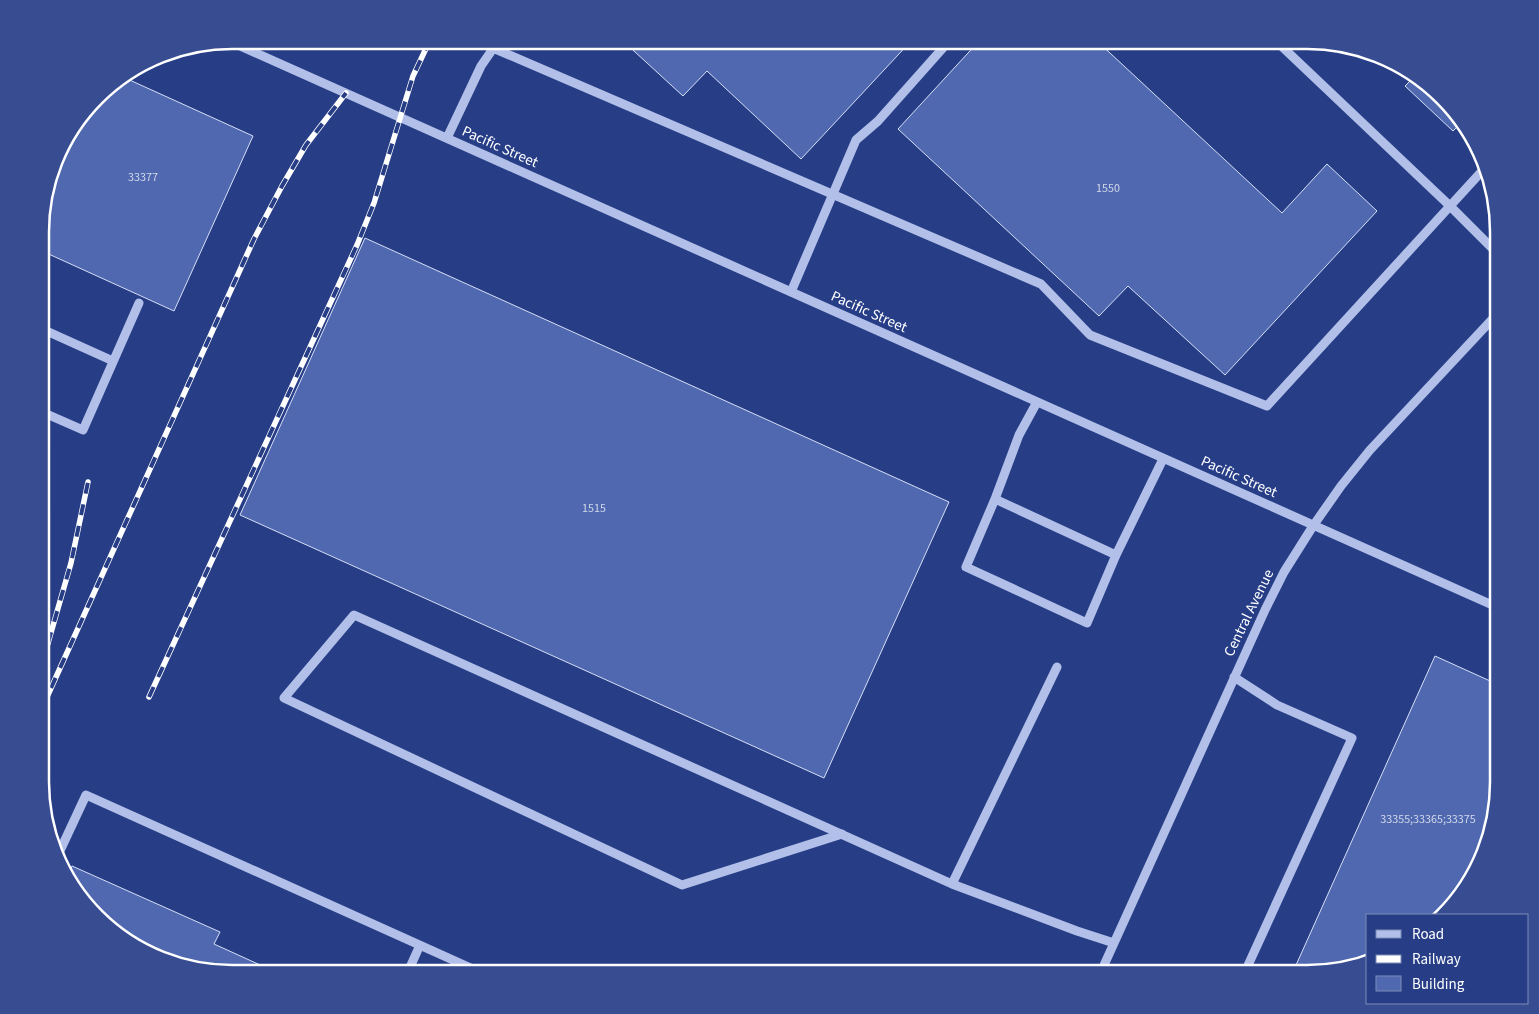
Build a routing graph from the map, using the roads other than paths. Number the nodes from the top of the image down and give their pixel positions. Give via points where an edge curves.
1 (249, 49) edge
2 (493, 49) edge
3 (507, 49) edge
4 (942, 49) edge
5 (1284, 49) edge
6 (446, 138) junction
7 (1481, 173) edge
8 (834, 194) junction
9 (1450, 206) junction
10 (1490, 246) edge
11 (791, 292) junction
12 (139, 303) dead end
13 (1490, 322) edge
14 (49, 332) edge
15 (113, 361) junction
16 (1037, 402) junction
17 (49, 415) edge
18 (1164, 459) junction
19 (995, 499) junction
20 (1313, 526) junction
21 (1116, 555) junction
22 (1490, 604) edge
23 (1057, 667) dead end
24 (1234, 677) junction
25 (842, 834) junction
26 (61, 848) edge
27 (952, 884) junction
28 (1114, 943) junction
29 (420, 945) junction
30 (411, 965) edge
31 (464, 965) edge
32 (1104, 965) edge
33 (1248, 965) edge

1 - 6 street, Pacific Street
2 - 6 street
3 - 8 street
4 - 8 street via 878,121 856,140
5 - 9 street
6 - 11 street, Pacific Street
7 - 9 street
8 - 9 street via 1041,284 1090,335 1267,406
8 - 11 street
9 - 10 street
11 - 16 street, Pacific Street
12 - 15 street
13 - 20 street, Central Avenue via 1370,450
14 - 15 street
15 - 17 street via 83,430
16 - 18 street, Pacific Street
16 - 19 street via 1019,435
18 - 20 street, Pacific Street
18 - 21 street
19 - 21 street
19 - 21 street via 966,567 1087,623
20 - 22 street, Pacific Street
20 - 24 street, Central Avenue via 1272,594
23 - 27 street
24 - 28 street, Central Avenue
24 - 33 street via 1276,705 1352,738
25 - 25 street via 354,615 284,698 682,885
25 - 27 street
26 - 29 street via 86,794
27 - 28 street
28 - 32 street, Central Avenue
29 - 30 street
29 - 31 street

